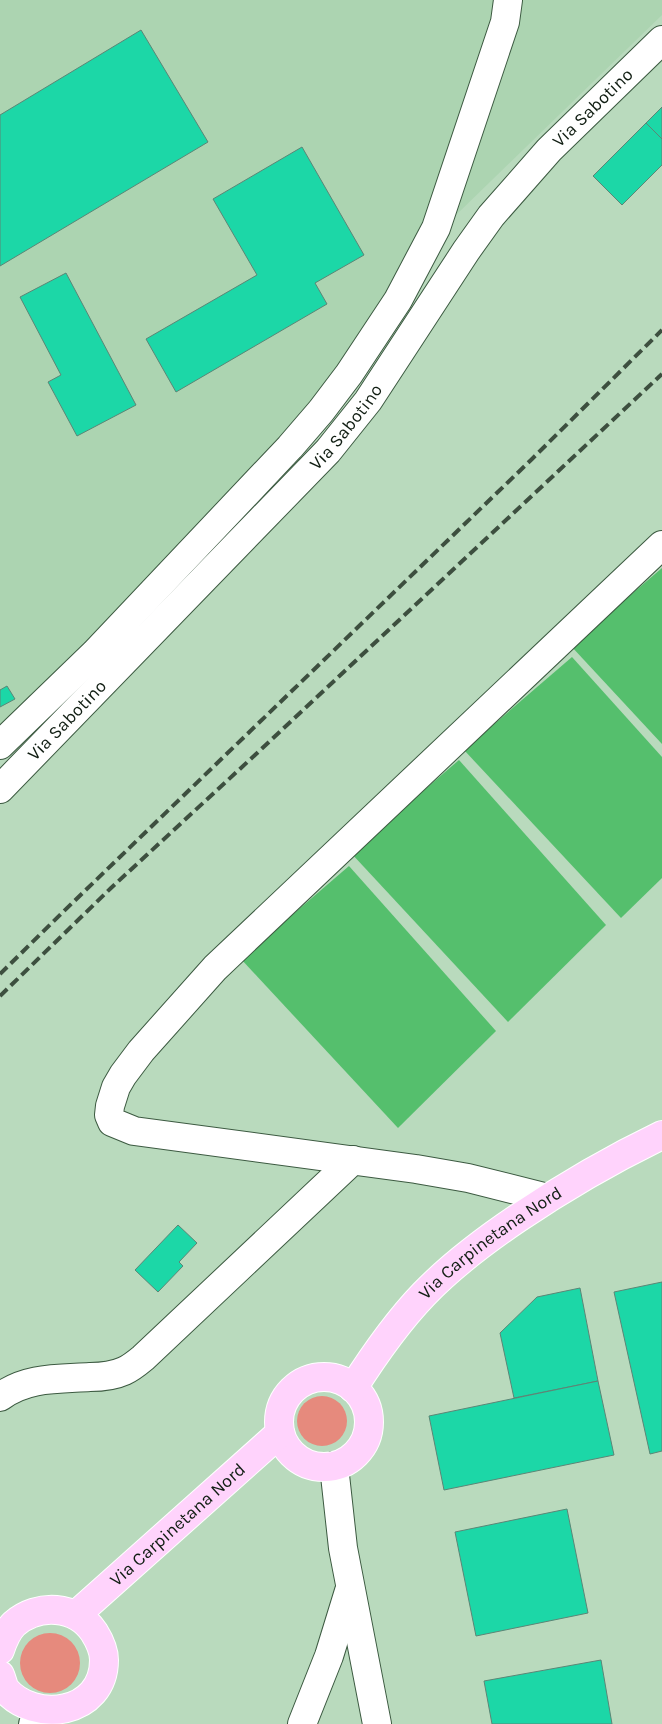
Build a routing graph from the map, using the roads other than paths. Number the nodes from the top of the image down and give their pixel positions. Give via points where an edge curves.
1 (508, 0) edge
2 (662, 40) edge
3 (662, 545) edge
4 (0, 745) edge
5 (0, 789) edge
6 (662, 1135) edge
7 (353, 1160) junction
8 (548, 1198) junction
9 (353, 1388) junction
10 (0, 1397) edge
11 (280, 1433) junction
12 (334, 1466) junction
13 (350, 1585) junction
14 (76, 1615) junction
15 (0, 1650) edge
16 (0, 1675) edge
17 (37, 1719) edge
18 (302, 1724) edge
19 (377, 1724) edge

1 - 4 street via 505,22 436,228 376,335 290,447 94,653
2 - 5 street, Via Sabotino via 549,150 491,216 372,395 328,451
3 - 7 street via 215,968 132,1062 116,1087 110,1106 112,1122 134,1131
6 - 8 main road, Via Carpinetana Nord
7 - 8 street via 442,1173
7 - 10 street via 134,1365 125,1371 101,1377 27,1382
8 - 9 main road, Via Carpinetana Nord via 462,1258 423,1295 382,1345
9 - 11 main road via 342,1380 328,1377 300,1383 282,1405
9 - 12 main road via 368,1412 369,1426 358,1452
11 - 12 main road via 294,1457 320,1468
11 - 14 main road, Via Carpinetana Nord
12 - 13 street
13 - 18 street via 329,1656
13 - 19 street
14 - 15 main road via 60,1610 43,1610 27,1615 13,1625
14 - 17 main road via 90,1626 100,1641 104,1658 102,1676 94,1693 82,1706 66,1714
16 - 17 main road via 4,1688

